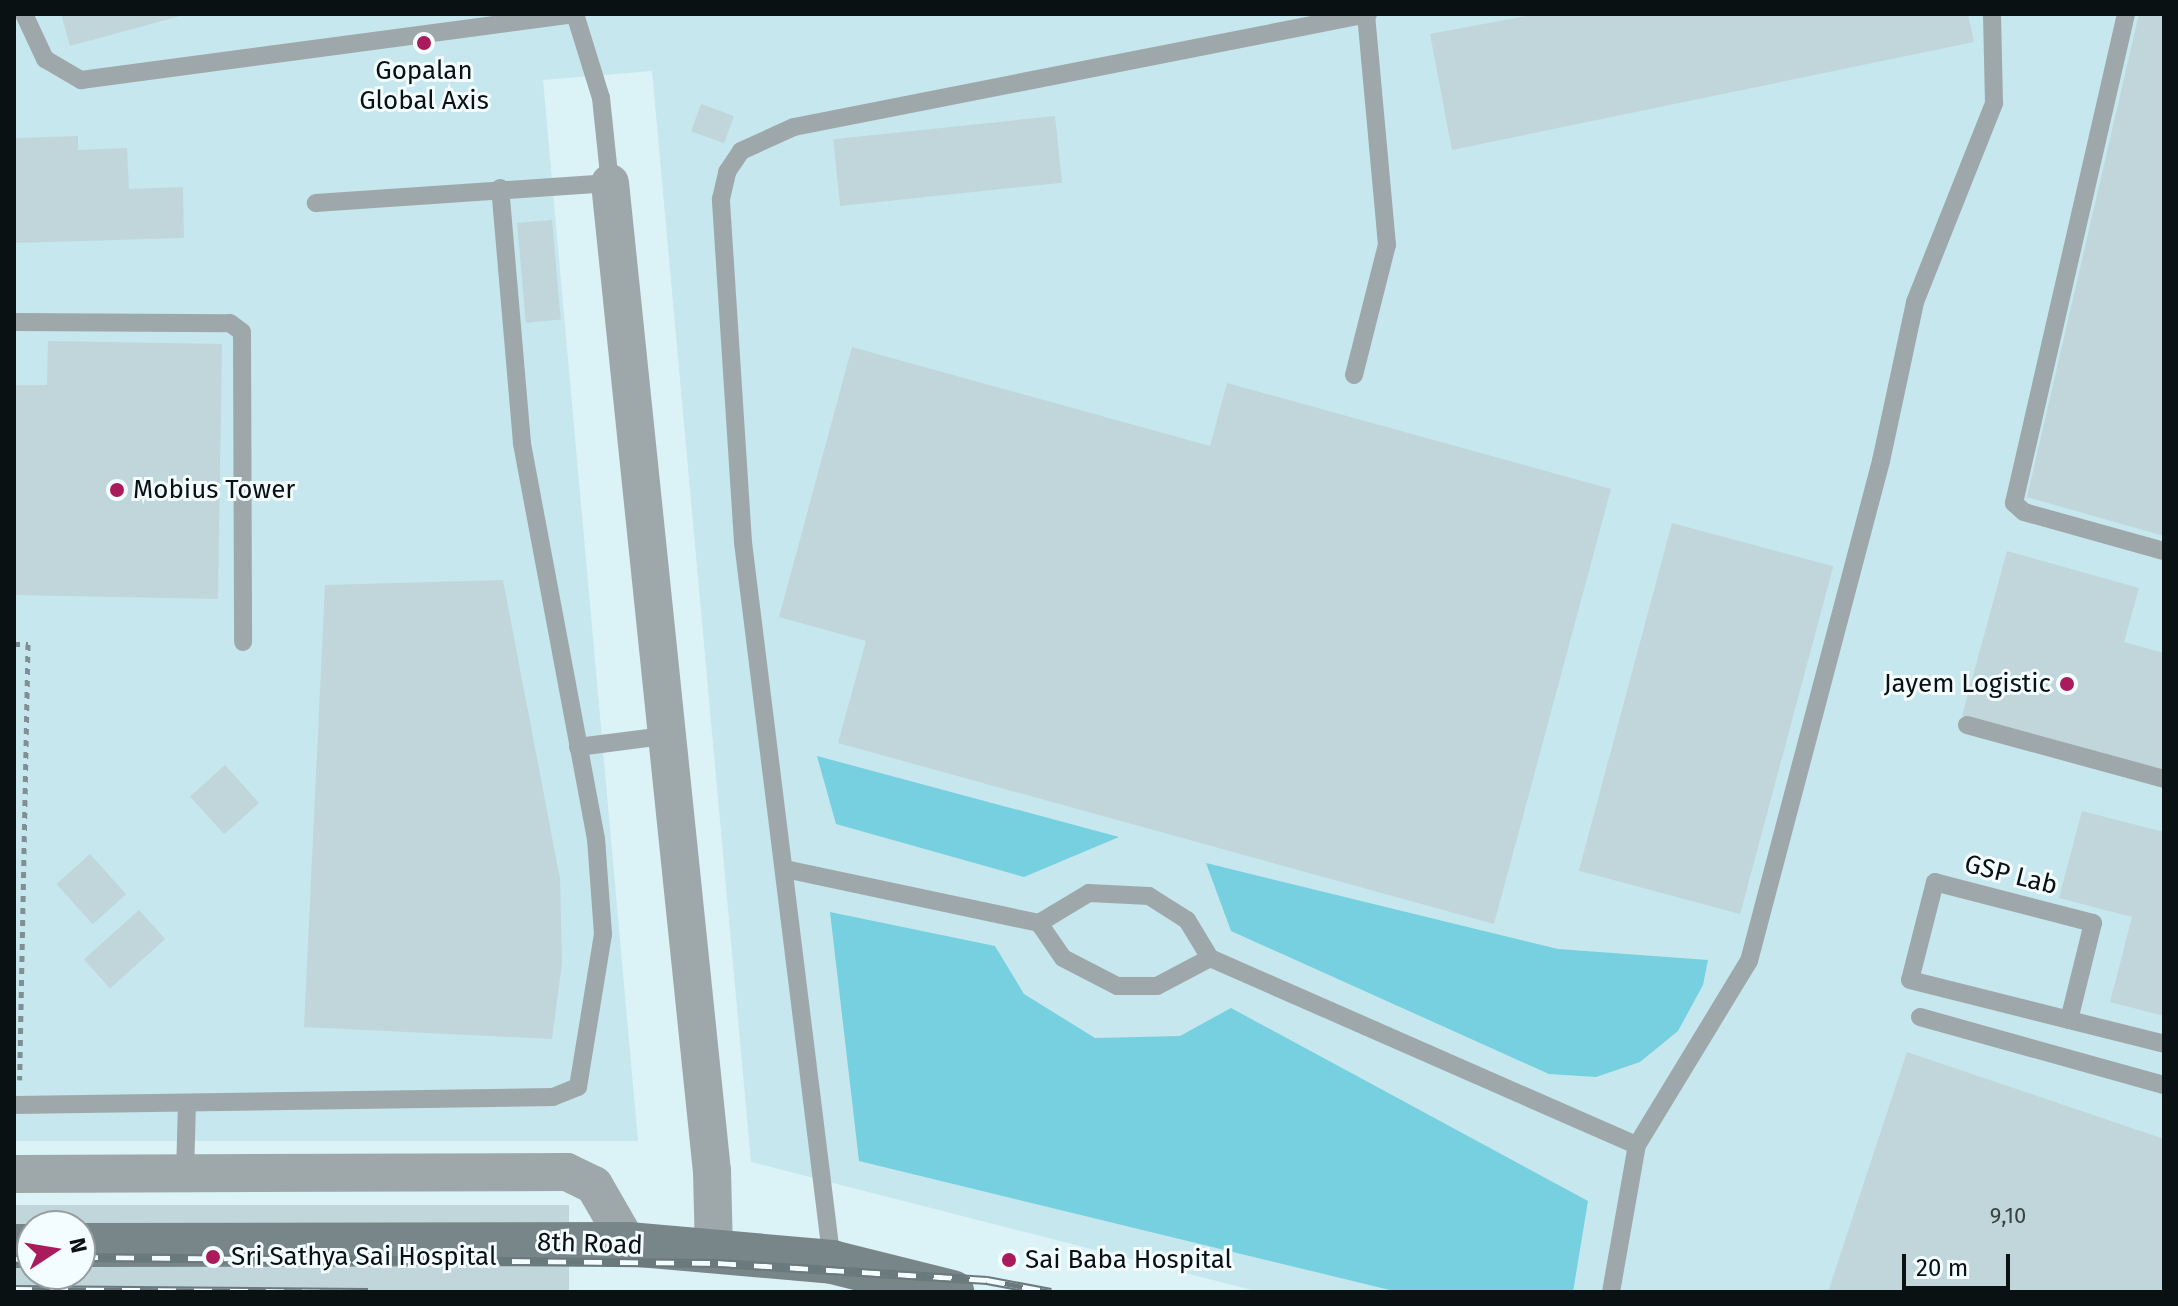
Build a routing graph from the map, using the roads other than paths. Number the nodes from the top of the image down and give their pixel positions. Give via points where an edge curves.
1 (24, 14) edge
2 (575, 14) edge
3 (1367, 14) edge
4 (1992, 14) edge
5 (2126, 14) edge
6 (610, 183) junction
7 (500, 188) junction
8 (316, 203) dead end
9 (14, 322) edge
10 (1354, 375) dead end
11 (2164, 551) edge
12 (243, 642) dead end
13 (1967, 725) dead end
14 (664, 736) junction
15 (578, 747) junction
16 (2164, 779) edge
17 (785, 869) junction
18 (1039, 923) junction
19 (1210, 958) junction
20 (1920, 1017) dead end
21 (2069, 1020) junction
22 (2164, 1044) edge
23 (2164, 1085) edge
24 (187, 1103) junction
25 (17, 1105) edge
26 (1637, 1145) junction
27 (14, 1174) edge
28 (185, 1174) junction
29 (628, 1244) junction
30 (96, 1245) edge
31 (714, 1253) junction
32 (832, 1262) junction
33 (952, 1292) edge
34 (1611, 1292) edge

1 - 2 lane via 45,59 81,80
2 - 6 lane via 601,98
3 - 10 lane via 1387,245
3 - 17 lane via 794,127 741,151 727,172 721,199 743,542
4 - 26 lane via 1994,103 1915,302 1881,461 1749,961
5 - 11 lane via 2014,503 2024,512
6 - 7 lane
6 - 14 street
7 - 8 lane
7 - 15 lane via 522,443
9 - 12 lane via 230,323 242,332
13 - 16 lane
14 - 15 lane
14 - 31 street via 712,1171
15 - 24 lane via 603,934 578,1087 553,1097
17 - 18 lane
17 - 32 lane
18 - 19 lane via 1063,958 1117,986 1167,983
18 - 19 lane via 1070,899 1127,891 1187,920
19 - 26 lane
20 - 23 lane
21 - 21 lane, GSP Lab via 1910,980 1935,882 2093,923
21 - 22 lane, GSP Lab
24 - 25 lane
24 - 28 lane
26 - 34 lane
27 - 28 street
28 - 29 street via 567,1172 594,1185
29 - 30 main road, 8th Road
29 - 31 main road, 8th Road
31 - 32 main road, 8th Road
32 - 33 main road, 8th Road

